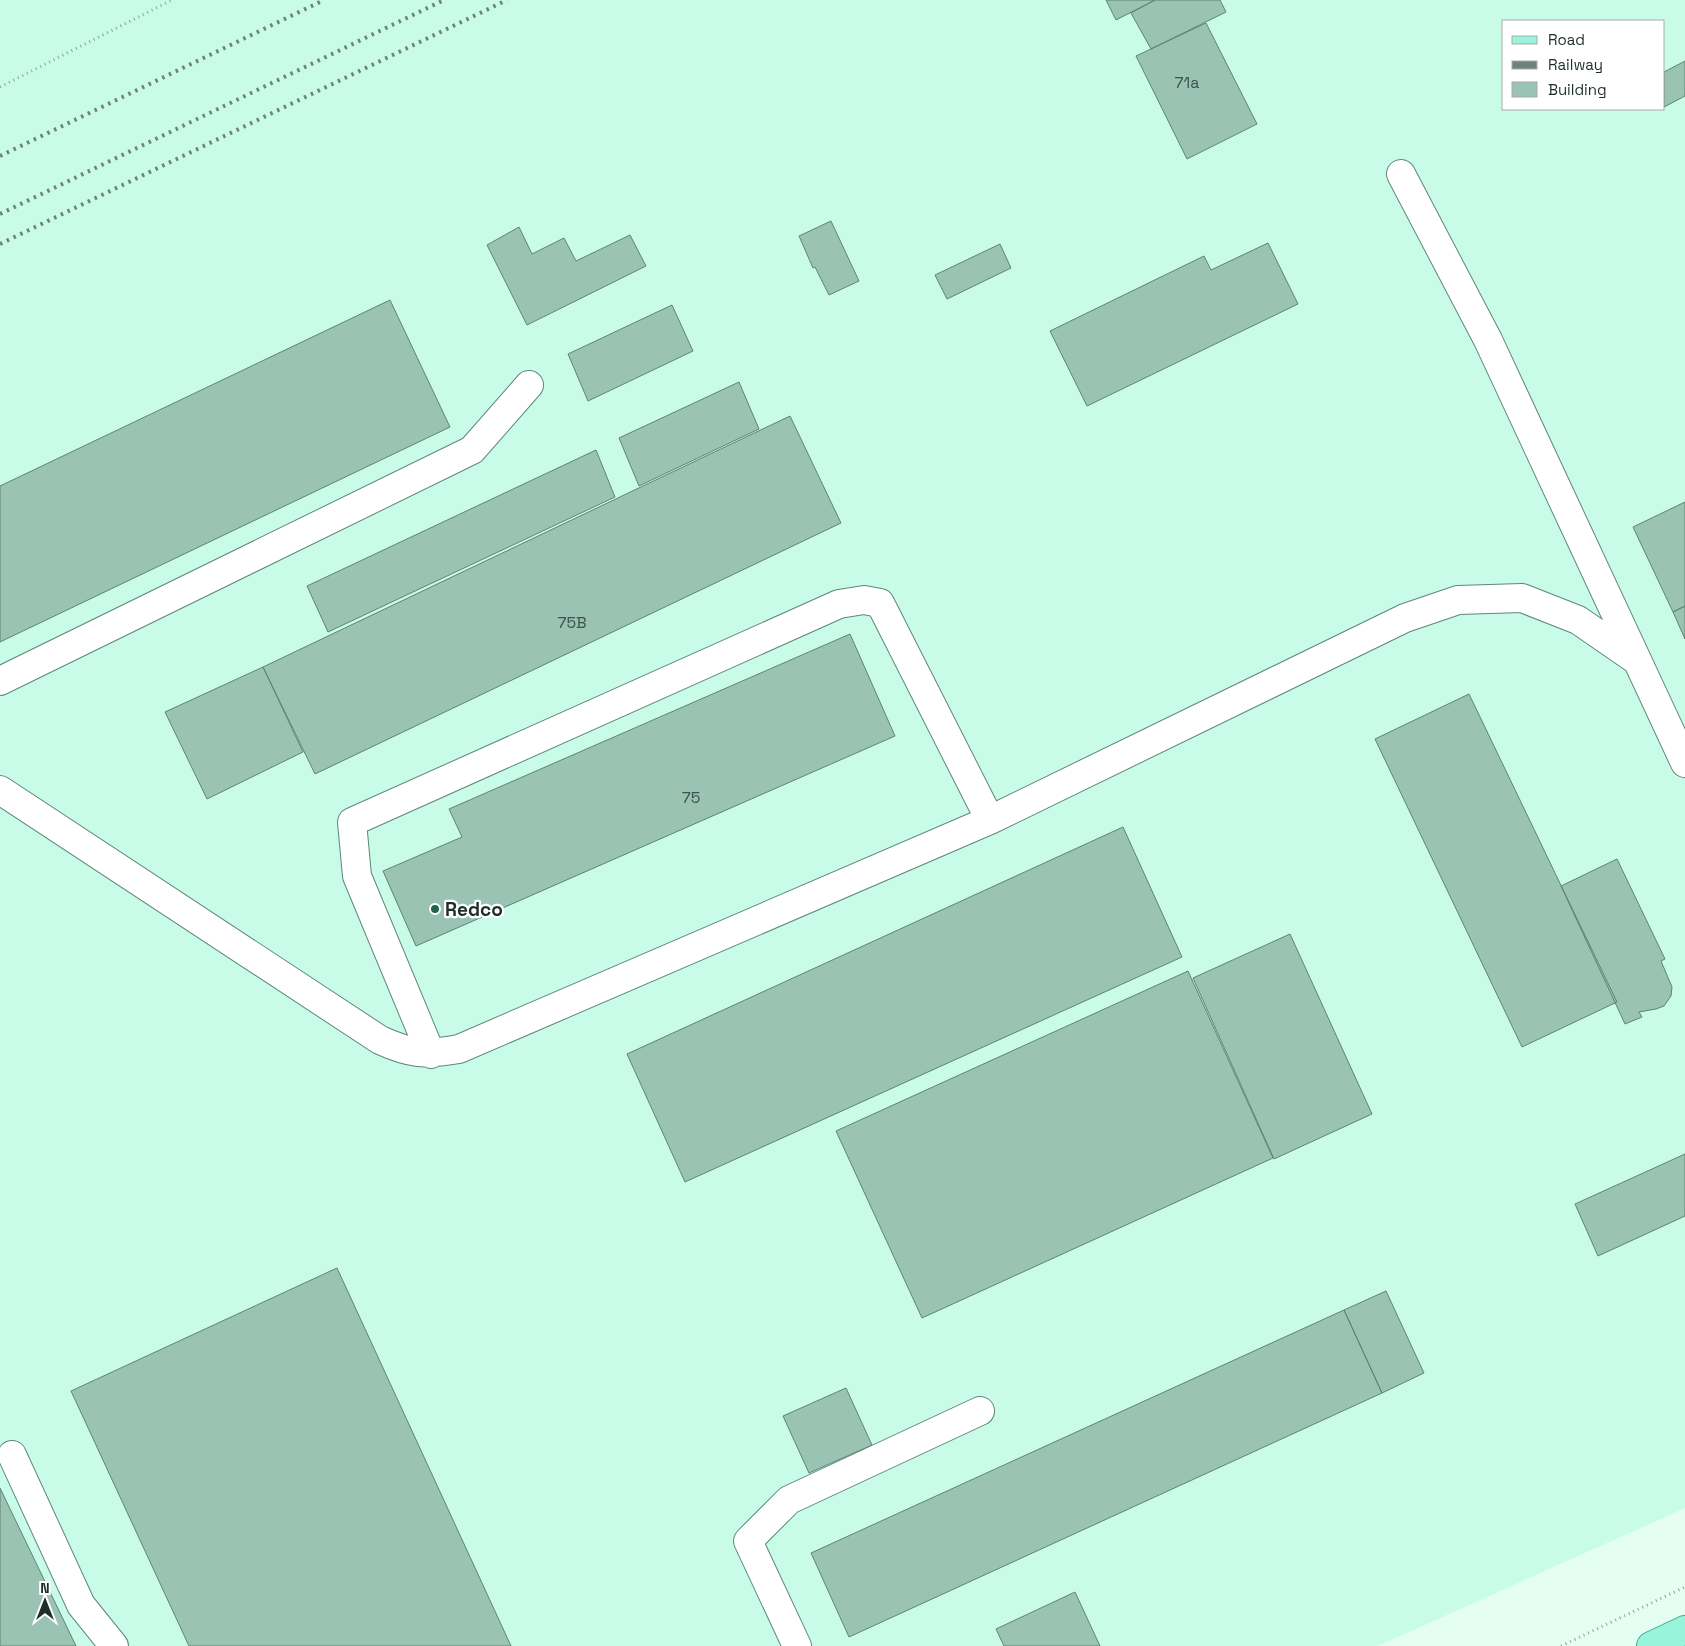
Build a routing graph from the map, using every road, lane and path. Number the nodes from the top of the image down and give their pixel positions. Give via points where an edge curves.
1 (172, 0) edge
2 (0, 88) edge
3 (1401, 174) dead end
4 (529, 385) dead end
5 (1636, 660) junction
6 (0, 681) edge
7 (1685, 763) edge
8 (0, 790) edge
9 (990, 820) junction
10 (432, 1054) junction
11 (980, 1411) dead end
12 (12, 1455) dead end
13 (1685, 1587) edge
14 (1685, 1630) edge
15 (114, 1646) edge
16 (797, 1646) edge
17 (1561, 1646) edge
18 (1651, 1646) edge

1 - 2 path
3 - 5 lane via 1488,340
4 - 6 lane via 472,450
5 - 7 lane
5 - 9 lane via 1578,620 1522,598 1458,600 1404,618
8 - 10 lane via 380,1040 404,1051
9 - 10 lane via 458,1049
9 - 10 lane via 880,603 864,600 839,604 352,822 356,876
11 - 16 lane via 789,1500 748,1541
12 - 15 lane via 81,1605
13 - 17 path
14 - 18 main road

